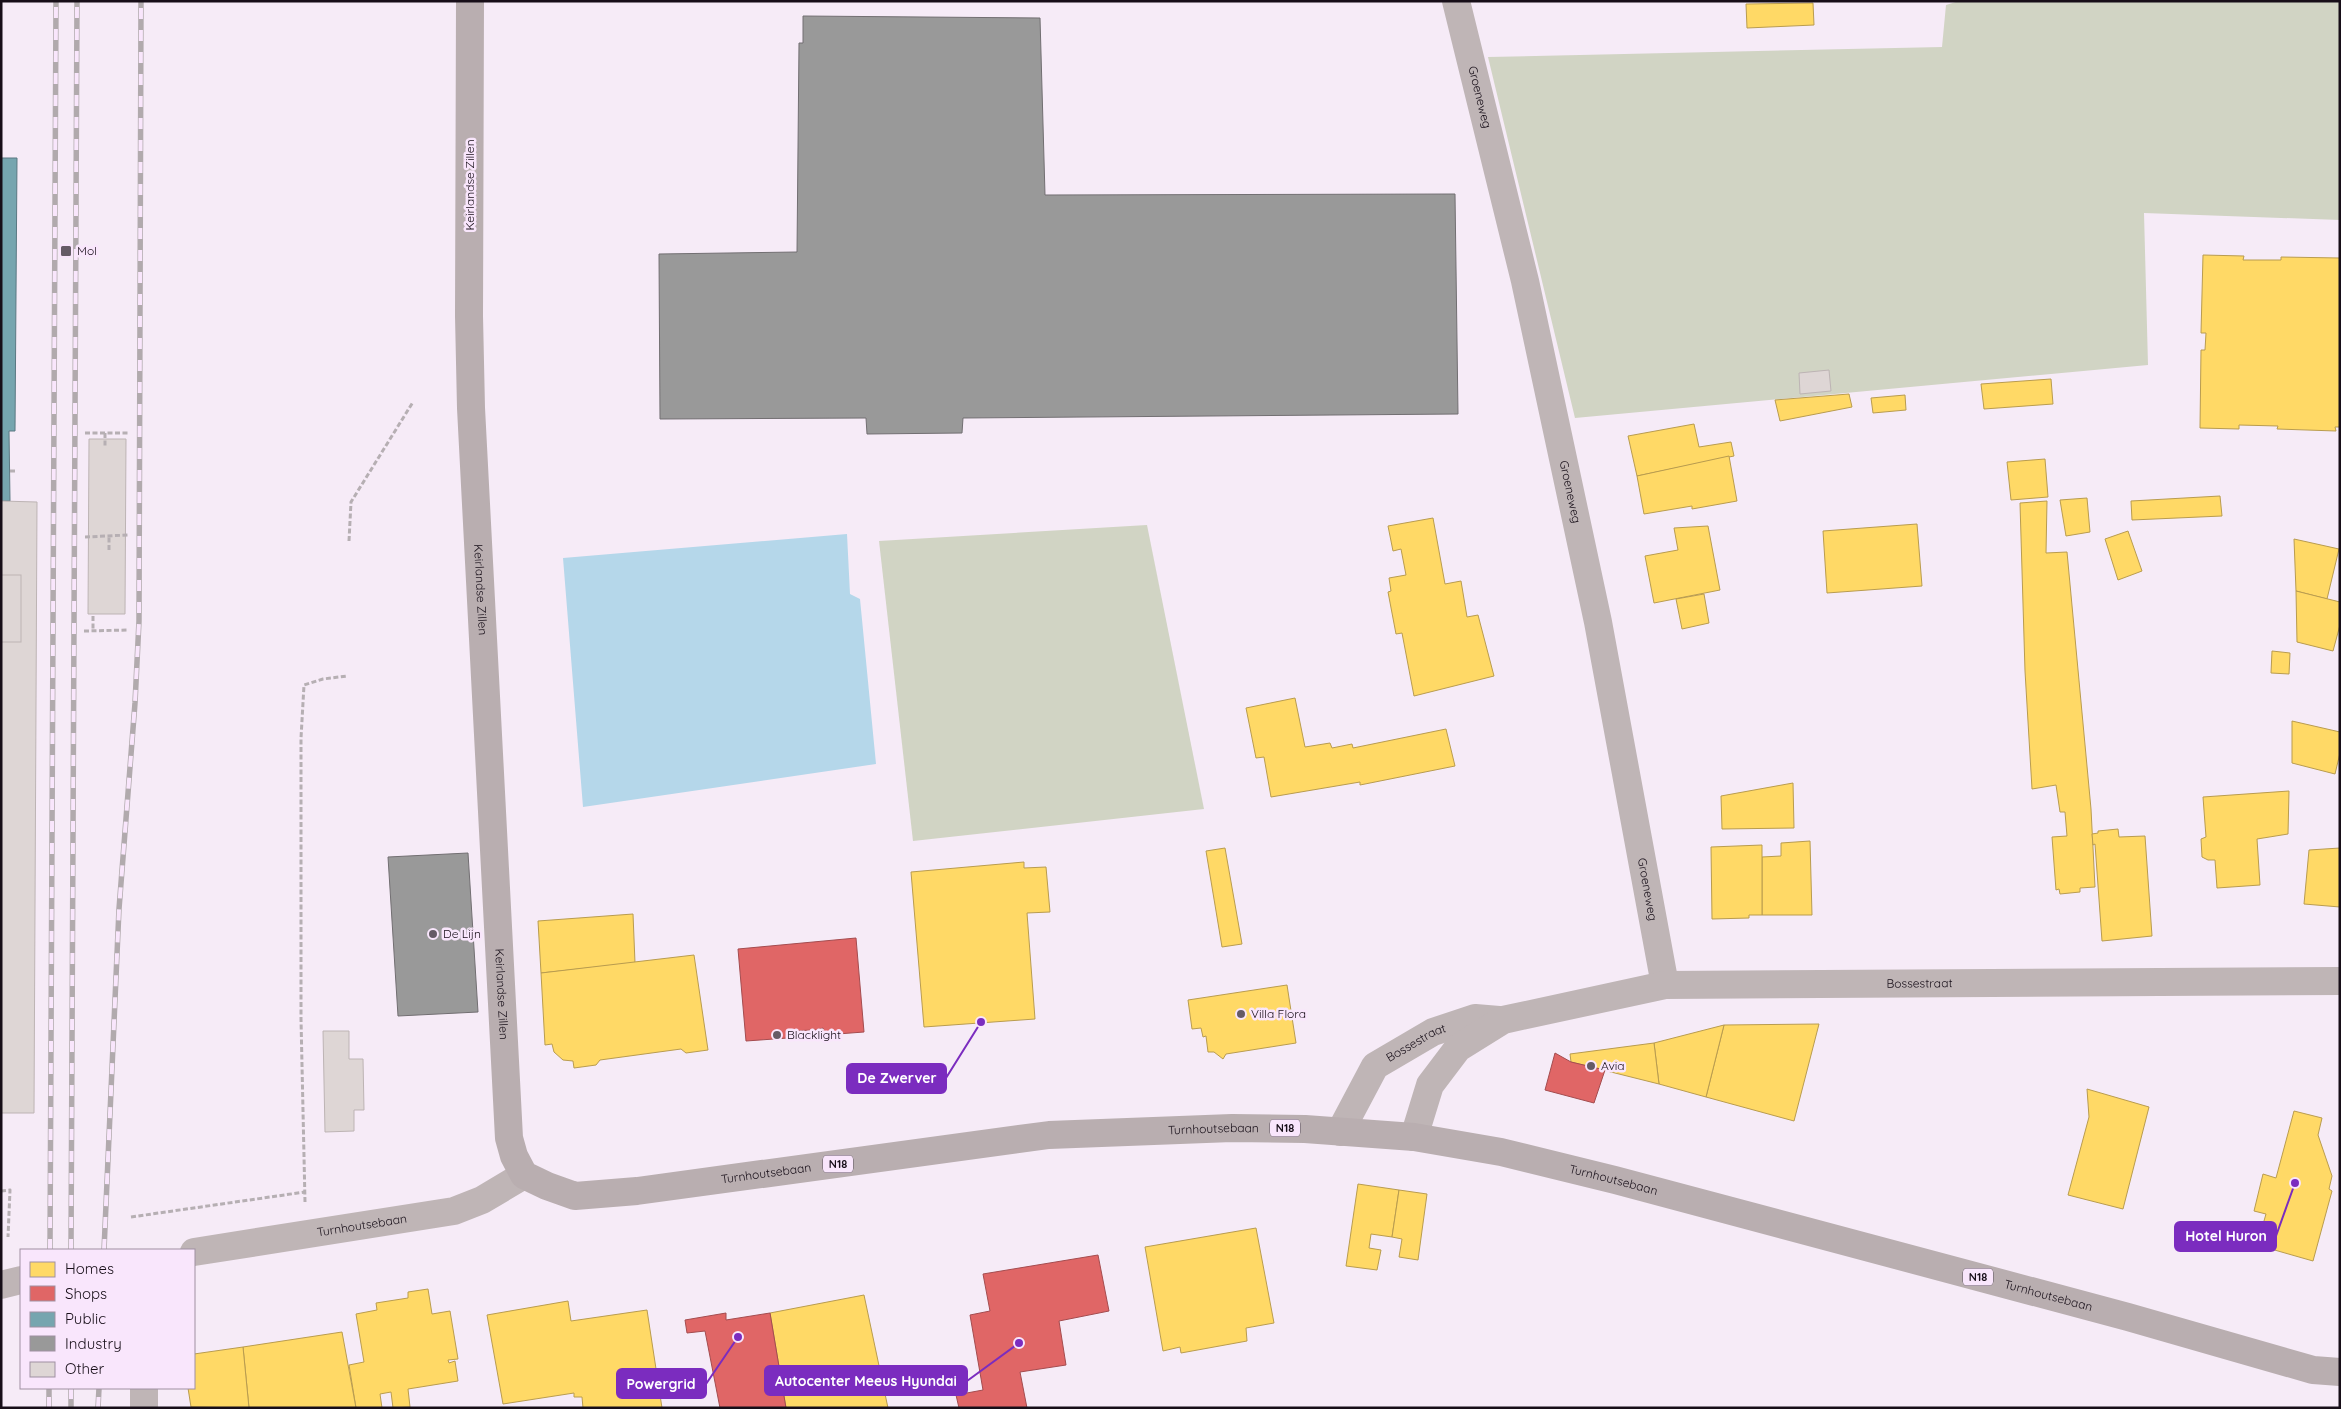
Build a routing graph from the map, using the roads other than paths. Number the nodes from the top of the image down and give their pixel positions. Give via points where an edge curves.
1 (470, 1) edge
2 (1456, 1) edge
3 (2340, 981) edge
4 (1665, 985) junction
5 (1503, 1020) junction
6 (1340, 1132) junction
7 (1414, 1137) junction
8 (524, 1175) junction
9 (195, 1252) edge
10 (20, 1280) edge
11 (1, 1285) edge
12 (2313, 1370) junction
13 (2340, 1372) edge
14 (2340, 1388) edge
15 (144, 1389) edge
16 (144, 1408) edge

1 - 8 main road, Keirlandse Zillen via 469,316 472,408 508,1138
2 - 4 street, Groeneweg via 1525,281 1598,622
3 - 4 street, Bossestraat
4 - 5 street, Bossestraat
5 - 6 street, Bossestraat via 1475,1018 1434,1032 1375,1066
5 - 7 street, Bossestraat via 1458,1048 1430,1085
6 - 7 main road, Turnhoutsebaan / N18
6 - 8 main road, Turnhoutsebaan / N18 via 1232,1128 1050,1135 637,1191 575,1196
7 - 12 main road, Turnhoutsebaan / N18 via 1501,1152 1615,1180 2128,1317
8 - 9 street, Turnhoutsebaan via 482,1200 454,1211
10 - 11 street
12 - 13 main road, Turnhoutsebaan / N18
12 - 14 main road, Turnhoutsebaan / N18
15 - 16 street

